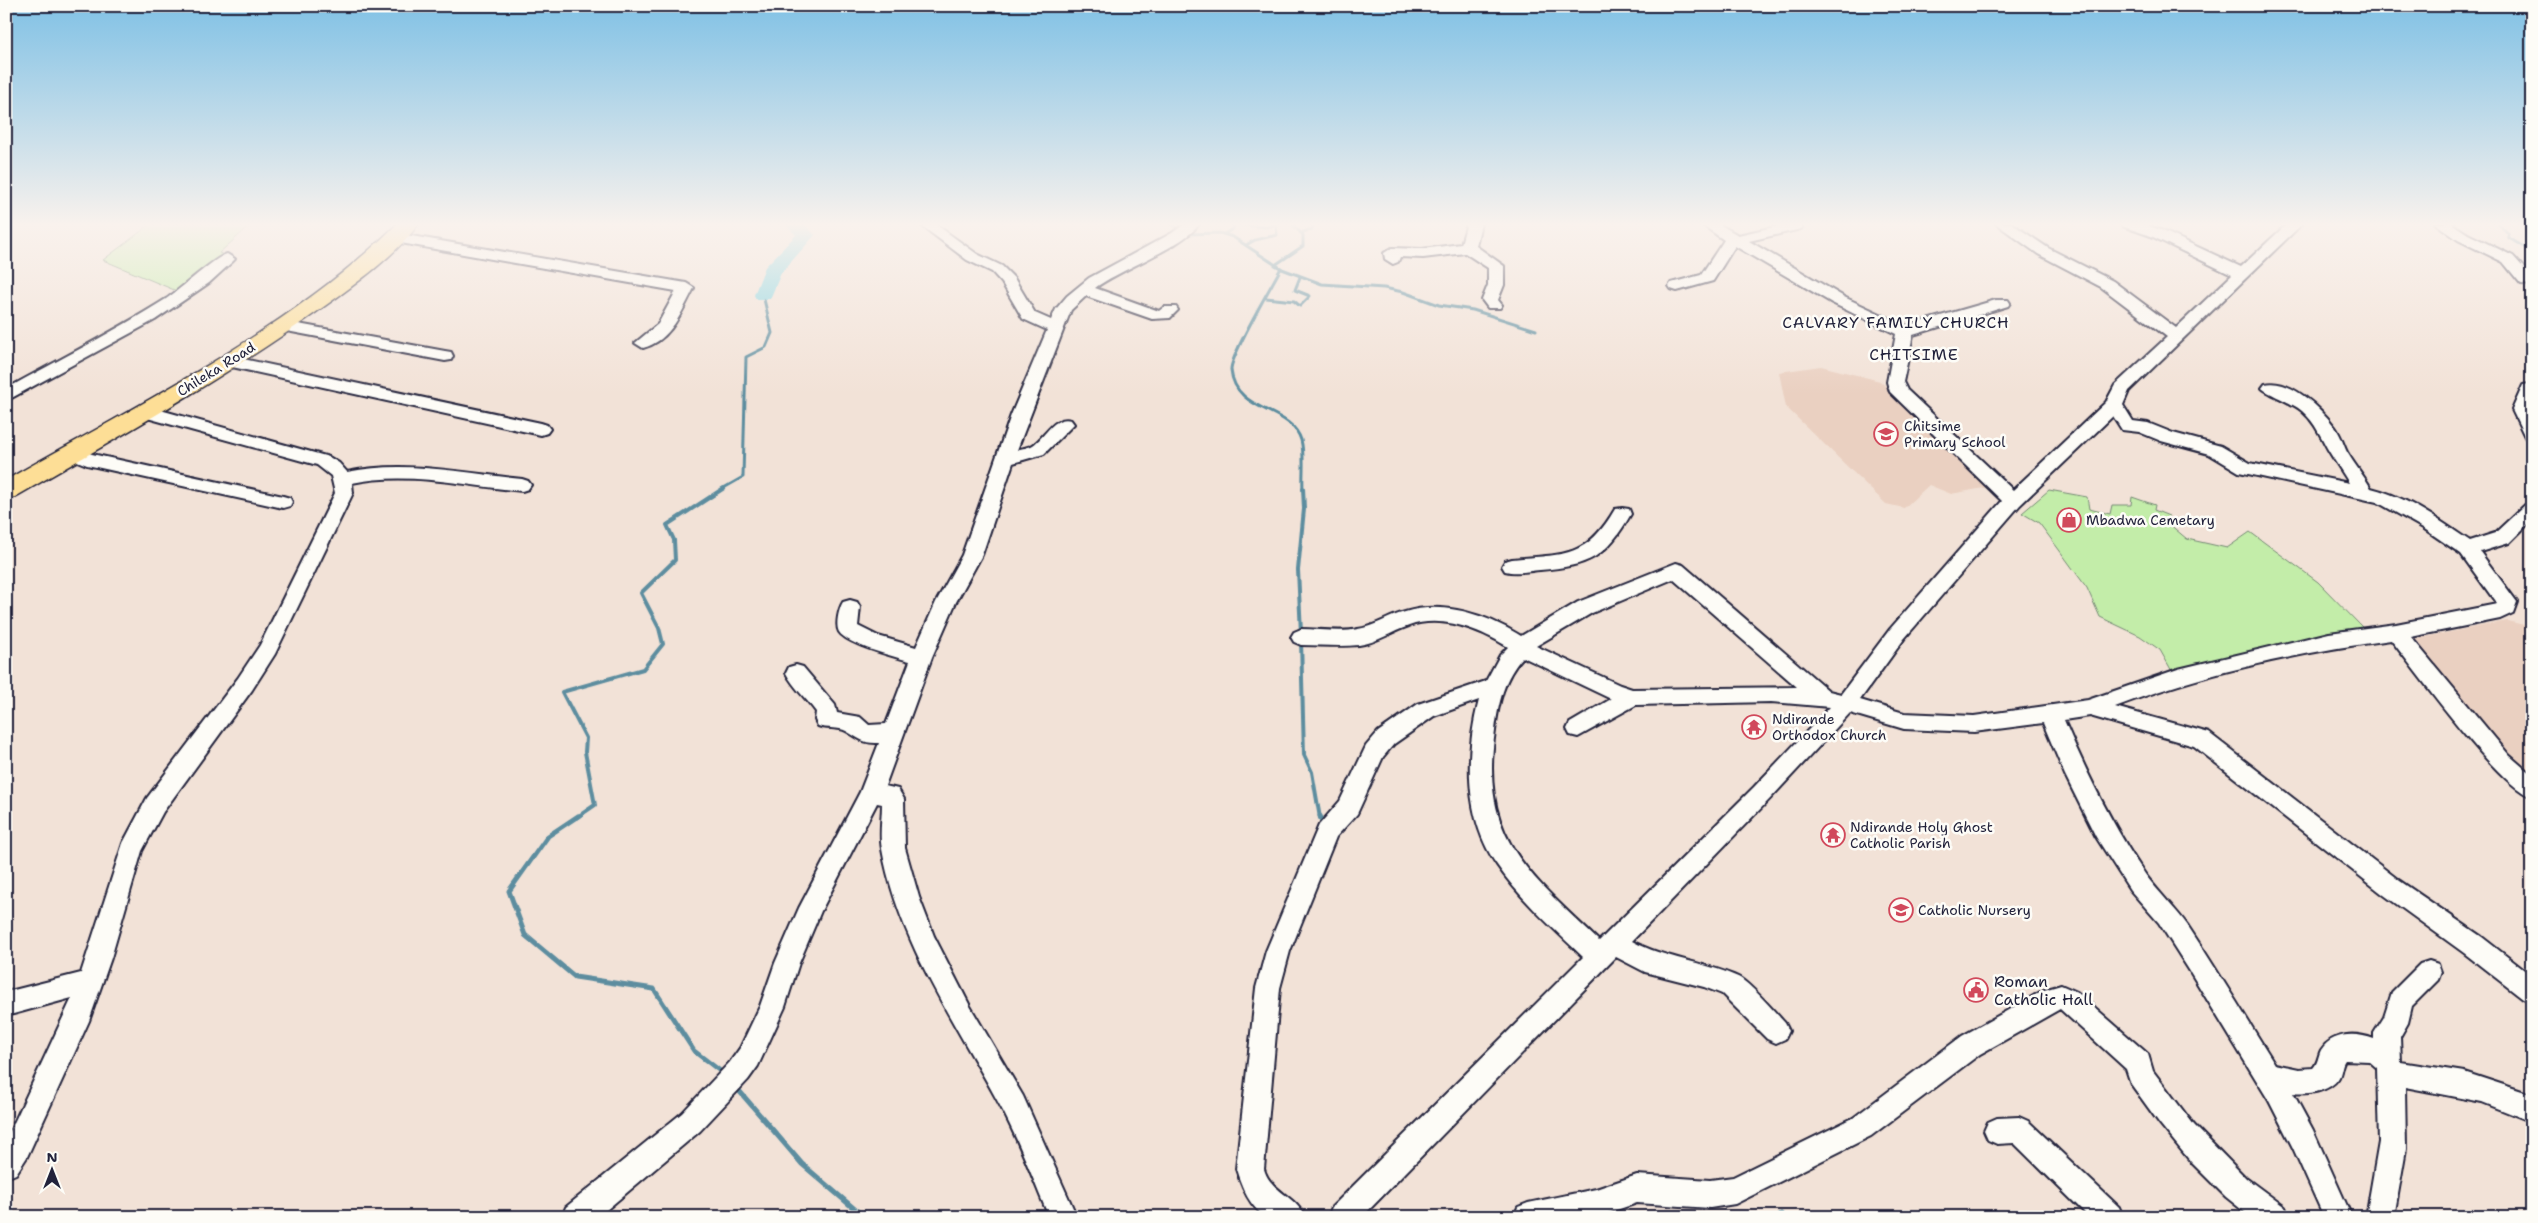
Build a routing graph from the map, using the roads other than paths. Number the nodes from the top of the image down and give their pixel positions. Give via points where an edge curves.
1 (205, 280) edge
2 (333, 280) edge
3 (346, 280) edge
4 (648, 280) edge
5 (1005, 280) edge
6 (1099, 280) edge
7 (1496, 280) edge
8 (1699, 280) edge
9 (1803, 280) edge
10 (2099, 280) edge
11 (2236, 280) edge
12 (1677, 286) dead end
13 (1085, 290) junction
14 (2002, 303) dead end
15 (1494, 305) dead end
16 (1170, 310) dead end
17 (282, 326) junction
18 (1056, 328) junction
19 (1905, 332) junction
20 (2176, 336) junction
21 (642, 343) dead end
22 (445, 356) dead end
23 (229, 361) junction
24 (2271, 388) dead end
25 (2529, 389) dead end
26 (6, 396) edge
27 (2114, 404) junction
28 (146, 412) junction
29 (1065, 424) dead end
30 (541, 429) dead end
31 (2532, 435) edge
32 (73, 453) junction
33 (1004, 460) junction
34 (343, 479) junction
35 (6, 481) edge
36 (522, 485) dead end
37 (6, 491) edge
38 (2364, 491) junction
39 (2012, 501) junction
40 (283, 502) dead end
41 (2532, 509) edge
42 (1622, 514) dead end
43 (2468, 549) junction
44 (1512, 566) dead end
45 (850, 607) dead end
46 (2396, 632) junction
47 (1301, 636) dead end
48 (1521, 645) junction
49 (922, 657) junction
50 (796, 673) dead end
51 (1495, 686) junction
52 (1632, 696) junction
53 (1822, 696) junction
54 (1845, 705) junction
55 (2090, 708) junction
56 (2051, 715) junction
57 (1578, 729) dead end
58 (893, 739) junction
59 (2532, 788) edge
60 (871, 793) junction
61 (1608, 951) junction
62 (2429, 972) dead end
63 (89, 982) junction
64 (2532, 992) edge
65 (6, 1004) edge
66 (1776, 1031) dead end
67 (2391, 1067) junction
68 (2267, 1074) junction
69 (2532, 1109) edge
70 (1997, 1131) dead end
71 (6, 1164) edge
72 (576, 1217) edge
73 (1064, 1217) edge
74 (1291, 1217) edge
75 (1342, 1217) edge
76 (1528, 1217) edge
77 (2109, 1217) edge
78 (2276, 1217) edge
79 (2338, 1217) edge
80 (2380, 1217) edge

1 - 26 street via 176,301
2 - 35 highway, Chileka Road via 271,325 136,408
3 - 17 highway, Chileka Road
4 - 21 street via 686,288 665,327
5 - 18 street via 1029,316
6 - 13 street
7 - 15 street via 1490,300
8 - 12 street
9 - 19 street
10 - 20 street
11 - 20 street
13 - 16 street via 1158,316
13 - 18 street via 1069,302
14 - 19 street
17 - 22 street
17 - 23 highway, Chileka Road
18 - 33 street
19 - 39 street via 1895,382 1899,392
20 - 27 street via 2121,389
23 - 28 highway, Chileka Road
23 - 30 street
24 - 38 street via 2292,395 2309,408 2329,431 2338,452
25 - 31 street via 2521,410
27 - 38 street via 2128,426 2142,427 2215,450 2245,468
27 - 39 street
28 - 32 highway, Chileka Road
28 - 34 street via 323,461 336,468
29 - 33 street via 1038,450
32 - 37 highway, Chileka Road
32 - 40 street via 87,459
33 - 49 street via 972,555 946,602
34 - 36 street via 366,472 412,471 484,483
34 - 63 street via 344,493 338,507 268,649 155,805 135,841
38 - 43 street via 2397,504
39 - 54 street via 1896,634
41 - 43 street via 2502,538
42 - 44 street via 1599,548 1580,557
43 - 46 street via 2507,602 2506,608 2500,612
45 - 49 street via 848,629 871,642
46 - 55 street via 2329,641 2178,677
46 - 59 street via 2501,761
47 - 48 street via 1360,637 1408,618 1441,614 1493,628
48 - 51 street via 1507,662
48 - 52 street via 1535,655 1614,692
48 - 53 street via 1586,608 1676,570
49 - 58 street
50 - 58 street via 827,711 826,720 852,723 859,732 874,736 886,734
51 - 61 street via 1478,769 1492,836 1503,856 1531,888
51 - 74 street via 1426,710 1402,725 1374,752 1349,807 1327,832 1278,951 1268,988 1250,1169 1260,1193
52 - 53 street
52 - 57 street
53 - 54 street
54 - 56 street via 1904,721 1949,725
54 - 61 street
55 - 56 street
55 - 64 street via 2200,739
56 - 68 street via 2104,830 2138,883 2167,916 2193,954
58 - 60 street
60 - 72 street via 811,908 749,1057 691,1122
60 - 73 street via 893,799 893,848 923,939 961,1014 1014,1105
61 - 66 street via 1706,976 1731,986
61 - 75 street
62 - 67 street via 2401,1000 2395,1023 2386,1033
63 - 65 street
63 - 71 street via 76,1021 17,1148
67 - 68 street via 2376,1052 2361,1046 2338,1048 2330,1059 2328,1071 2316,1080 2291,1081
67 - 69 street via 2479,1087
67 - 80 street via 2393,1147
68 - 79 street via 2303,1139
70 - 77 street via 2019,1130
76 - 78 street via 1596,1203 1637,1189 1710,1194 1735,1190 1862,1127 1971,1045 2060,997 2068,1000 2139,1063 2140,1075 2204,1157 2256,1205

